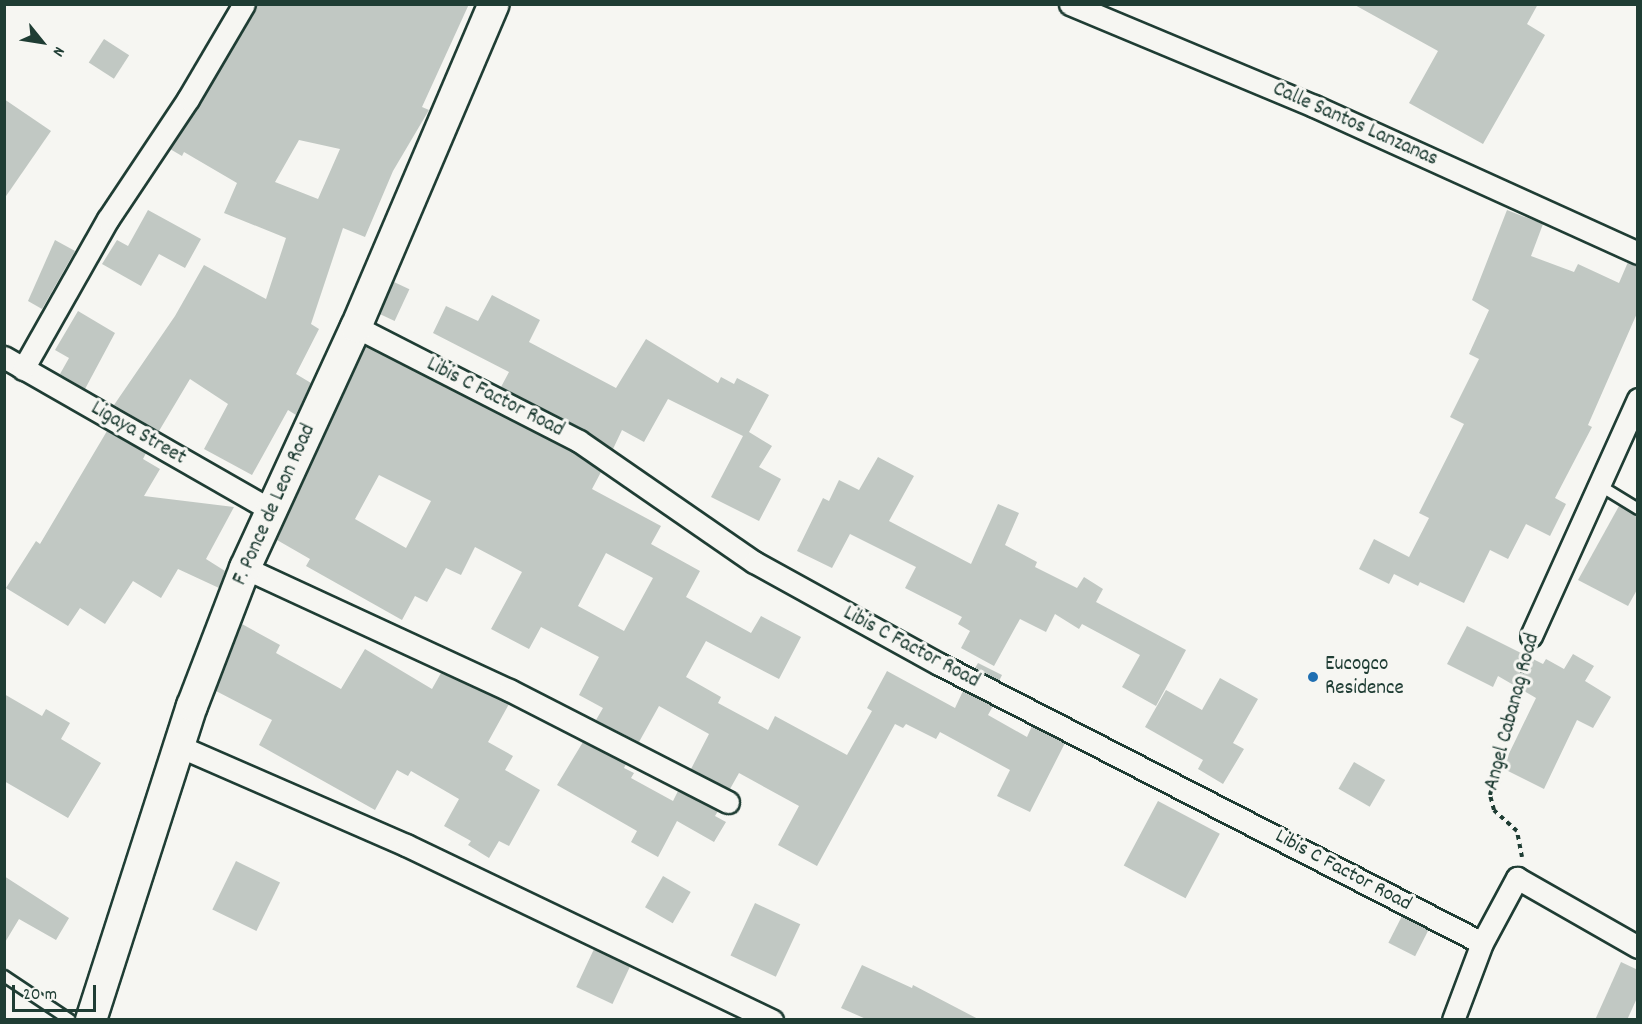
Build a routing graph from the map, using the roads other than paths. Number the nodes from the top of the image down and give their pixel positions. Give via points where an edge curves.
1 (244, 4) edge
2 (494, 4) edge
3 (1070, 4) edge
4 (1638, 253) edge
5 (356, 327) junction
6 (4, 357) edge
7 (23, 369) junction
8 (1638, 399) edge
9 (1599, 485) junction
10 (1638, 509) edge
11 (271, 510) junction
12 (245, 568) junction
13 (1531, 636) road end
14 (179, 746) junction
15 (729, 802) dead end
16 (1482, 943) junction
17 (1638, 947) edge
18 (4, 976) edge
19 (70, 1020) edge
20 (91, 1020) edge
21 (772, 1020) edge
22 (1453, 1020) edge

1 - 7 street via 188,99 108,219
2 - 5 street, F. Ponce de Leon Road
3 - 4 street, Calle Santos Lanzanas via 1314,106
5 - 11 street, F. Ponce de Leon Road
5 - 16 street, Libis C Factor Road via 579,441 754,562 939,664
6 - 7 street, Ligaya Street
7 - 11 street, Ligaya Street
8 - 9 street, Angel Cabanag Road
9 - 10 lane
9 - 13 street, Angel Cabanag Road
11 - 12 street, F. Ponce de Leon Road
12 - 14 street, F. Ponce de Leon Road
12 - 15 street via 508,690
14 - 20 street, F. Ponce de Leon Road
14 - 21 street via 417,850
16 - 17 street via 1517,878
16 - 22 street
18 - 19 lane

